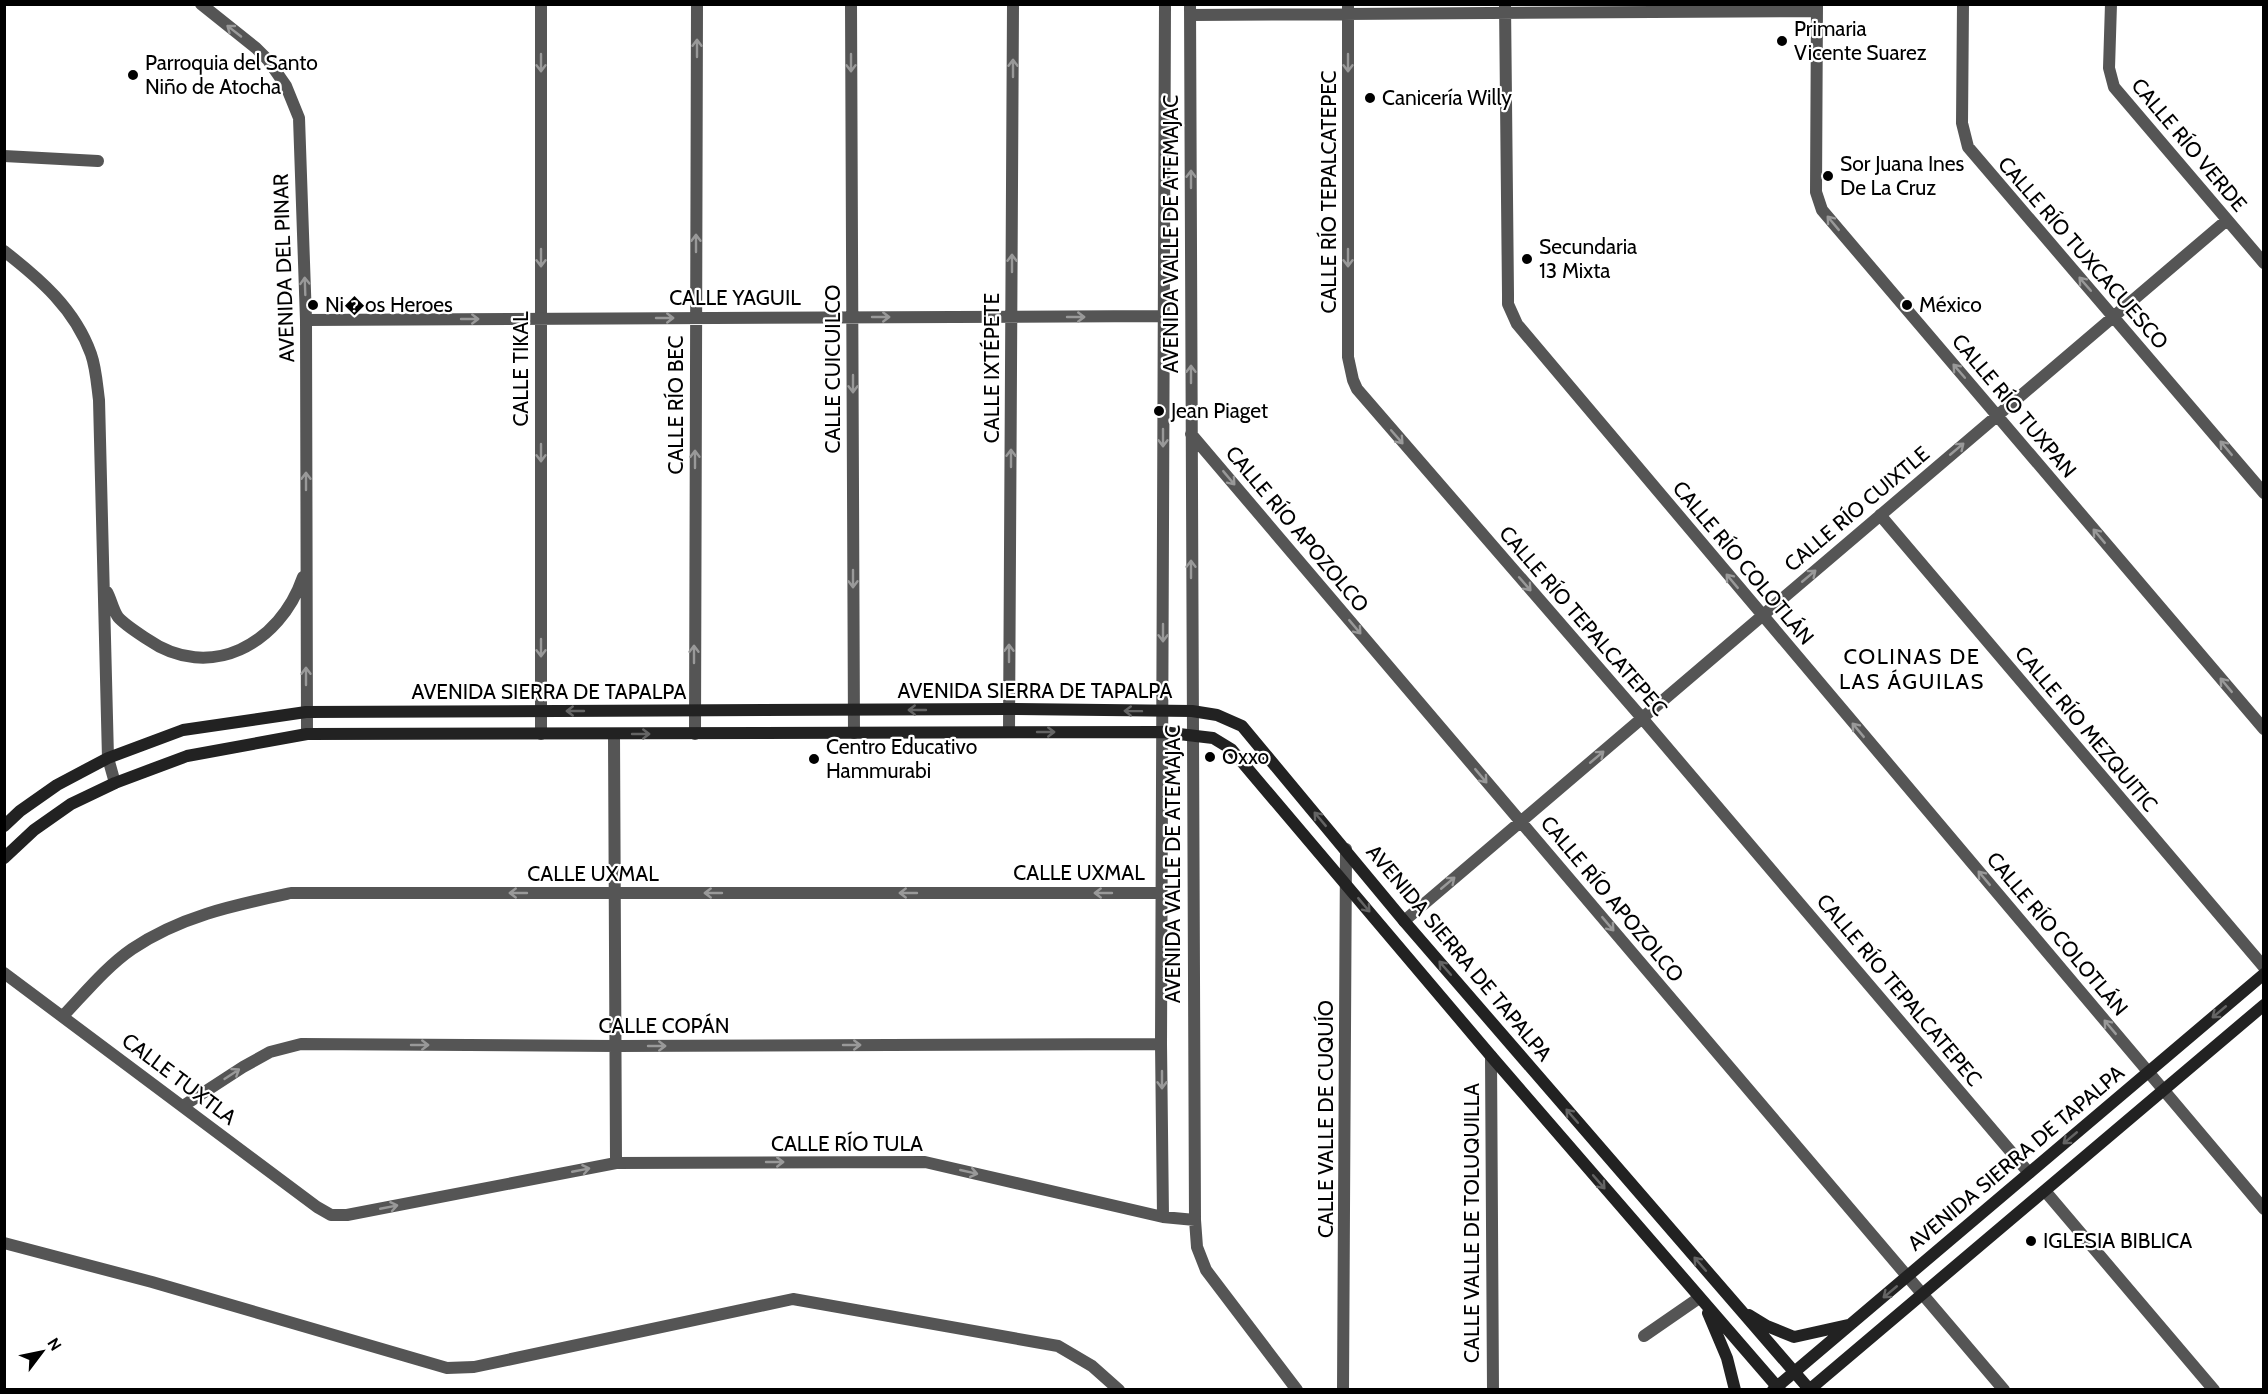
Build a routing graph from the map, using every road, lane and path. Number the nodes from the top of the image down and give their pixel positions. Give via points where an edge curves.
1 (201, 4) edge
2 (541, 4) edge
3 (697, 4) edge
4 (851, 4) edge
5 (1013, 4) edge
6 (1165, 4) edge
7 (1963, 4) edge
8 (2111, 4) edge
9 (1660, 8) edge
10 (1817, 8) edge
11 (1348, 9) edge
12 (1505, 9) edge
13 (1190, 10) edge
14 (4, 156) edge
15 (98, 161) dead end
16 (2227, 220) junction
17 (4, 251) edge
18 (2264, 263) edge
19 (1164, 316) junction
20 (2112, 316) junction
21 (852, 317) junction
22 (1012, 317) junction
23 (696, 318) junction
24 (541, 319) junction
25 (306, 320) junction
26 (1997, 415) junction
27 (1191, 434) junction
28 (2264, 493) edge
29 (1880, 516) junction
30 (306, 570) junction
31 (104, 585) junction
32 (1762, 616) junction
33 (1009, 709) junction
34 (854, 710) junction
35 (541, 711) junction
36 (694, 711) junction
37 (1162, 711) junction
38 (1192, 711) junction
39 (306, 712) junction
40 (1642, 718) junction
41 (2264, 729) edge
42 (1009, 732) junction
43 (1162, 732) junction
44 (854, 733) junction
45 (307, 734) junction
46 (541, 734) junction
47 (614, 734) junction
48 (695, 734) junction
49 (1192, 735) junction
50 (108, 758) junction
51 (115, 783) junction
52 (1520, 822) junction
53 (4, 826) edge
54 (1346, 849) junction
55 (4, 858) edge
56 (1347, 885) junction
57 (615, 893) junction
58 (1162, 893) junction
59 (1404, 921) junction
60 (2264, 967) edge
61 (4, 973) edge
62 (2264, 974) edge
63 (2264, 1005) edge
64 (63, 1016) junction
65 (1161, 1044) junction
66 (616, 1046) junction
67 (1491, 1056) junction
68 (2148, 1072) junction
69 (2163, 1090) junction
70 (183, 1106) junction
71 (616, 1163) junction
72 (2029, 1173) junction
73 (2045, 1191) junction
74 (2264, 1209) edge
75 (332, 1215) joint
76 (1163, 1218) junction
77 (1195, 1220) junction
78 (4, 1243) edge
79 (1908, 1276) junction
80 (1923, 1294) junction
81 (1702, 1301) junction
82 (1738, 1308) junction
83 (1852, 1324) junction
84 (1644, 1336) dead end
85 (1793, 1372) junction
86 (1777, 1388) edge
87 (1119, 1389) edge
88 (1297, 1389) edge
89 (1343, 1389) edge
90 (1493, 1389) edge
91 (1735, 1389) edge
92 (1809, 1389) edge
93 (2004, 1389) edge
94 (2214, 1389) edge

25 -> 1 street, AVENIDA DEL PINAR via 299,118 286,86 268,60
2 -> 24 street, CALLE TIKAL
23 -> 3 street, CALLE RÍO BEC
4 -> 21 street, CALLE CUICUILCO
22 -> 5 street, CALLE IXTÉPETE
6 - 19 street, AVENIDA VALLE DE ATEMAJAC
20 -> 7 street, CALLE RÍO TUXCACUESCO via 1968,147 1962,123
8 - 16 street, CALLE RÍO VERDE via 2109,68 2114,87
9 - 10 street
9 - 12 street
26 -> 10 street, CALLE RÍO TUXPAN via 1818,202
11 - 12 street
11 - 13 street
11 -> 40 street, CALLE RÍO TEPALCATEPEC via 1348,357 1353,380 1363,398
32 -> 12 street, CALLE RÍO COLOTLÁN via 1512,314 1508,294
27 -> 13 street, AVENIDA VALLE DE ATEMAJAC
14 - 15 street
16 - 18 street, CALLE RÍO VERDE
16 - 20 street, CALLE RÍO CUIXTLE
17 - 31 street, AVENIDA DEL PINAR via 43,282 71,315 91,354 99,400
22 -> 19 street, CALLE YAGUIL
19 -> 37 street, AVENIDA VALLE DE ATEMAJAC
20 - 26 street, CALLE RÍO CUIXTLE
28 -> 20 street, CALLE RÍO TUXCACUESCO
21 -> 22 street, CALLE YAGUIL
21 - 23 street, CALLE YAGUIL
21 -> 34 street, CALLE CUICUILCO
33 -> 22 street, CALLE IXTÉPETE
24 -> 23 street, CALLE YAGUIL
36 -> 23 street, CALLE RÍO BEC
25 -> 24 street, CALLE YAGUIL
24 -> 35 street, CALLE TIKAL
30 -> 25 street, AVENIDA DEL PINAR
29 -> 26 street, CALLE RÍO CUIXTLE
41 -> 26 street, CALLE RÍO TUXPAN
38 -> 27 street, AVENIDA VALLE DE ATEMAJAC
27 -> 52 street, CALLE RÍO APOZOLCO
32 -> 29 street, CALLE RÍO CUIXTLE
29 - 60 street, CALLE RÍO MEZQUITIC
30 - 31 street, AVENIDA DEL PINAR via 291,603 268,631 239,651 213,658 176,655 158,647 118,617
39 -> 30 street, AVENIDA DEL PINAR
31 - 50 street, AVENIDA DEL PINAR
32 - 40 street, CALLE RÍO CUIXTLE
68 -> 32 street, CALLE RÍO COLOTLÁN
33 -> 34 street, AVENIDA SIERRA DE TAPALPA
37 -> 33 street, AVENIDA SIERRA DE TAPALPA
33 - 42 street, CALLE IXTÉPETE
34 - 36 street, AVENIDA SIERRA DE TAPALPA
34 - 44 street, CALLE CUICUILCO
36 -> 35 street, AVENIDA SIERRA DE TAPALPA
35 - 39 street, AVENIDA SIERRA DE TAPALPA
35 - 46 street, CALLE TIKAL
36 - 48 street, CALLE RÍO BEC
37 - 38 street, AVENIDA SIERRA DE TAPALPA
37 - 43 street, AVENIDA VALLE DE ATEMAJAC
38 - 49 street, AVENIDA VALLE DE ATEMAJAC
54 -> 38 street, AVENIDA SIERRA DE TAPALPA via 1242,726 1217,715
39 - 45 street, AVENIDA DEL PINAR
39 - 50 street, AVENIDA SIERRA DE TAPALPA via 183,730
52 -> 40 street, CALLE RÍO CUIXTLE
40 - 72 street, CALLE RÍO TEPALCATEPEC
42 -> 43 street, AVENIDA SIERRA DE TAPALPA
42 - 44 street, AVENIDA SIERRA DE TAPALPA
43 - 49 street, AVENIDA SIERRA DE TAPALPA
43 - 58 street, AVENIDA VALLE DE ATEMAJAC
44 - 48 street, AVENIDA SIERRA DE TAPALPA
45 - 46 street, AVENIDA SIERRA DE TAPALPA
45 - 51 street, AVENIDA SIERRA DE TAPALPA via 186,756
46 - 47 street, AVENIDA SIERRA DE TAPALPA
47 -> 48 street, AVENIDA SIERRA DE TAPALPA
47 - 57 street
49 - 56 street, AVENIDA SIERRA DE TAPALPA via 1213,738 1231,749
49 - 77 street, AVENIDA VALLE DE ATEMAJAC
50 - 51 street, AVENIDA DEL PINAR
50 - 53 street, AVENIDA SIERRA DE TAPALPA via 57,785
51 - 55 street, AVENIDA SIERRA DE TAPALPA via 71,804
59 -> 52 street, CALLE RÍO CUIXTLE
52 -> 79 street, CALLE RÍO APOZOLCO
54 - 56 street, CALLE VALLE DE CUQUÍO
54 - 59 street, AVENIDA SIERRA DE TAPALPA
56 -> 67 street, AVENIDA SIERRA DE TAPALPA
56 - 89 street, CALLE VALLE DE CUQUÍO
58 -> 57 street, CALLE UXMAL
57 -> 64 street, CALLE UXMAL via 291,893 224,907 194,916 132,949
57 - 66 street
58 - 65 street, AVENIDA VALLE DE ATEMAJAC
82 -> 59 street, AVENIDA SIERRA DE TAPALPA
61 - 64 street, CALLE TUXTLA
62 -> 68 street, AVENIDA SIERRA DE TAPALPA
63 - 69 street, AVENIDA SIERRA DE TAPALPA
64 - 70 street, CALLE TUXTLA
66 -> 65 street, CALLE COPÁN
65 -> 76 street, AVENIDA VALLE DE ATEMAJAC
70 -> 66 street, CALLE COPÁN via 270,1052 301,1044
66 - 71 street
67 -> 81 street, AVENIDA SIERRA DE TAPALPA
67 - 90 street, CALLE VALLE DE TOLUQUILLA
68 - 69 street, CALLE RÍO COLOTLÁN
68 -> 72 street, AVENIDA SIERRA DE TAPALPA
69 - 73 street, AVENIDA SIERRA DE TAPALPA
69 - 74 street, CALLE RÍO COLOTLÁN
70 - 75 street, CALLE TUXTLA via 317,1208
75 -> 71 street, CALLE RÍO TULA
71 -> 76 street, CALLE RÍO TULA via 925,1162
72 - 79 street, AVENIDA SIERRA DE TAPALPA
73 - 80 street, AVENIDA SIERRA DE TAPALPA
73 - 94 street
76 - 77 street, CALLE RÍO TULA
77 - 88 street via 1197,1247 1206,1270
78 - 87 street via 447,1368 474,1367 793,1299 1058,1346 1092,1366
79 - 80 street, CALLE RÍO APOZOLCO
79 -> 83 street, AVENIDA SIERRA DE TAPALPA
80 - 92 street, AVENIDA SIERRA DE TAPALPA
80 - 93 street, CALLE RÍO APOZOLCO
81 - 84 street
81 - 86 street, AVENIDA SIERRA DE TAPALPA
81 - 91 street via 1727,1358
82 - 83 street via 1794,1337
82 - 85 street, AVENIDA SIERRA DE TAPALPA
83 - 85 street, AVENIDA SIERRA DE TAPALPA
85 - 86 street, AVENIDA SIERRA DE TAPALPA
85 - 92 street, AVENIDA SIERRA DE TAPALPA

